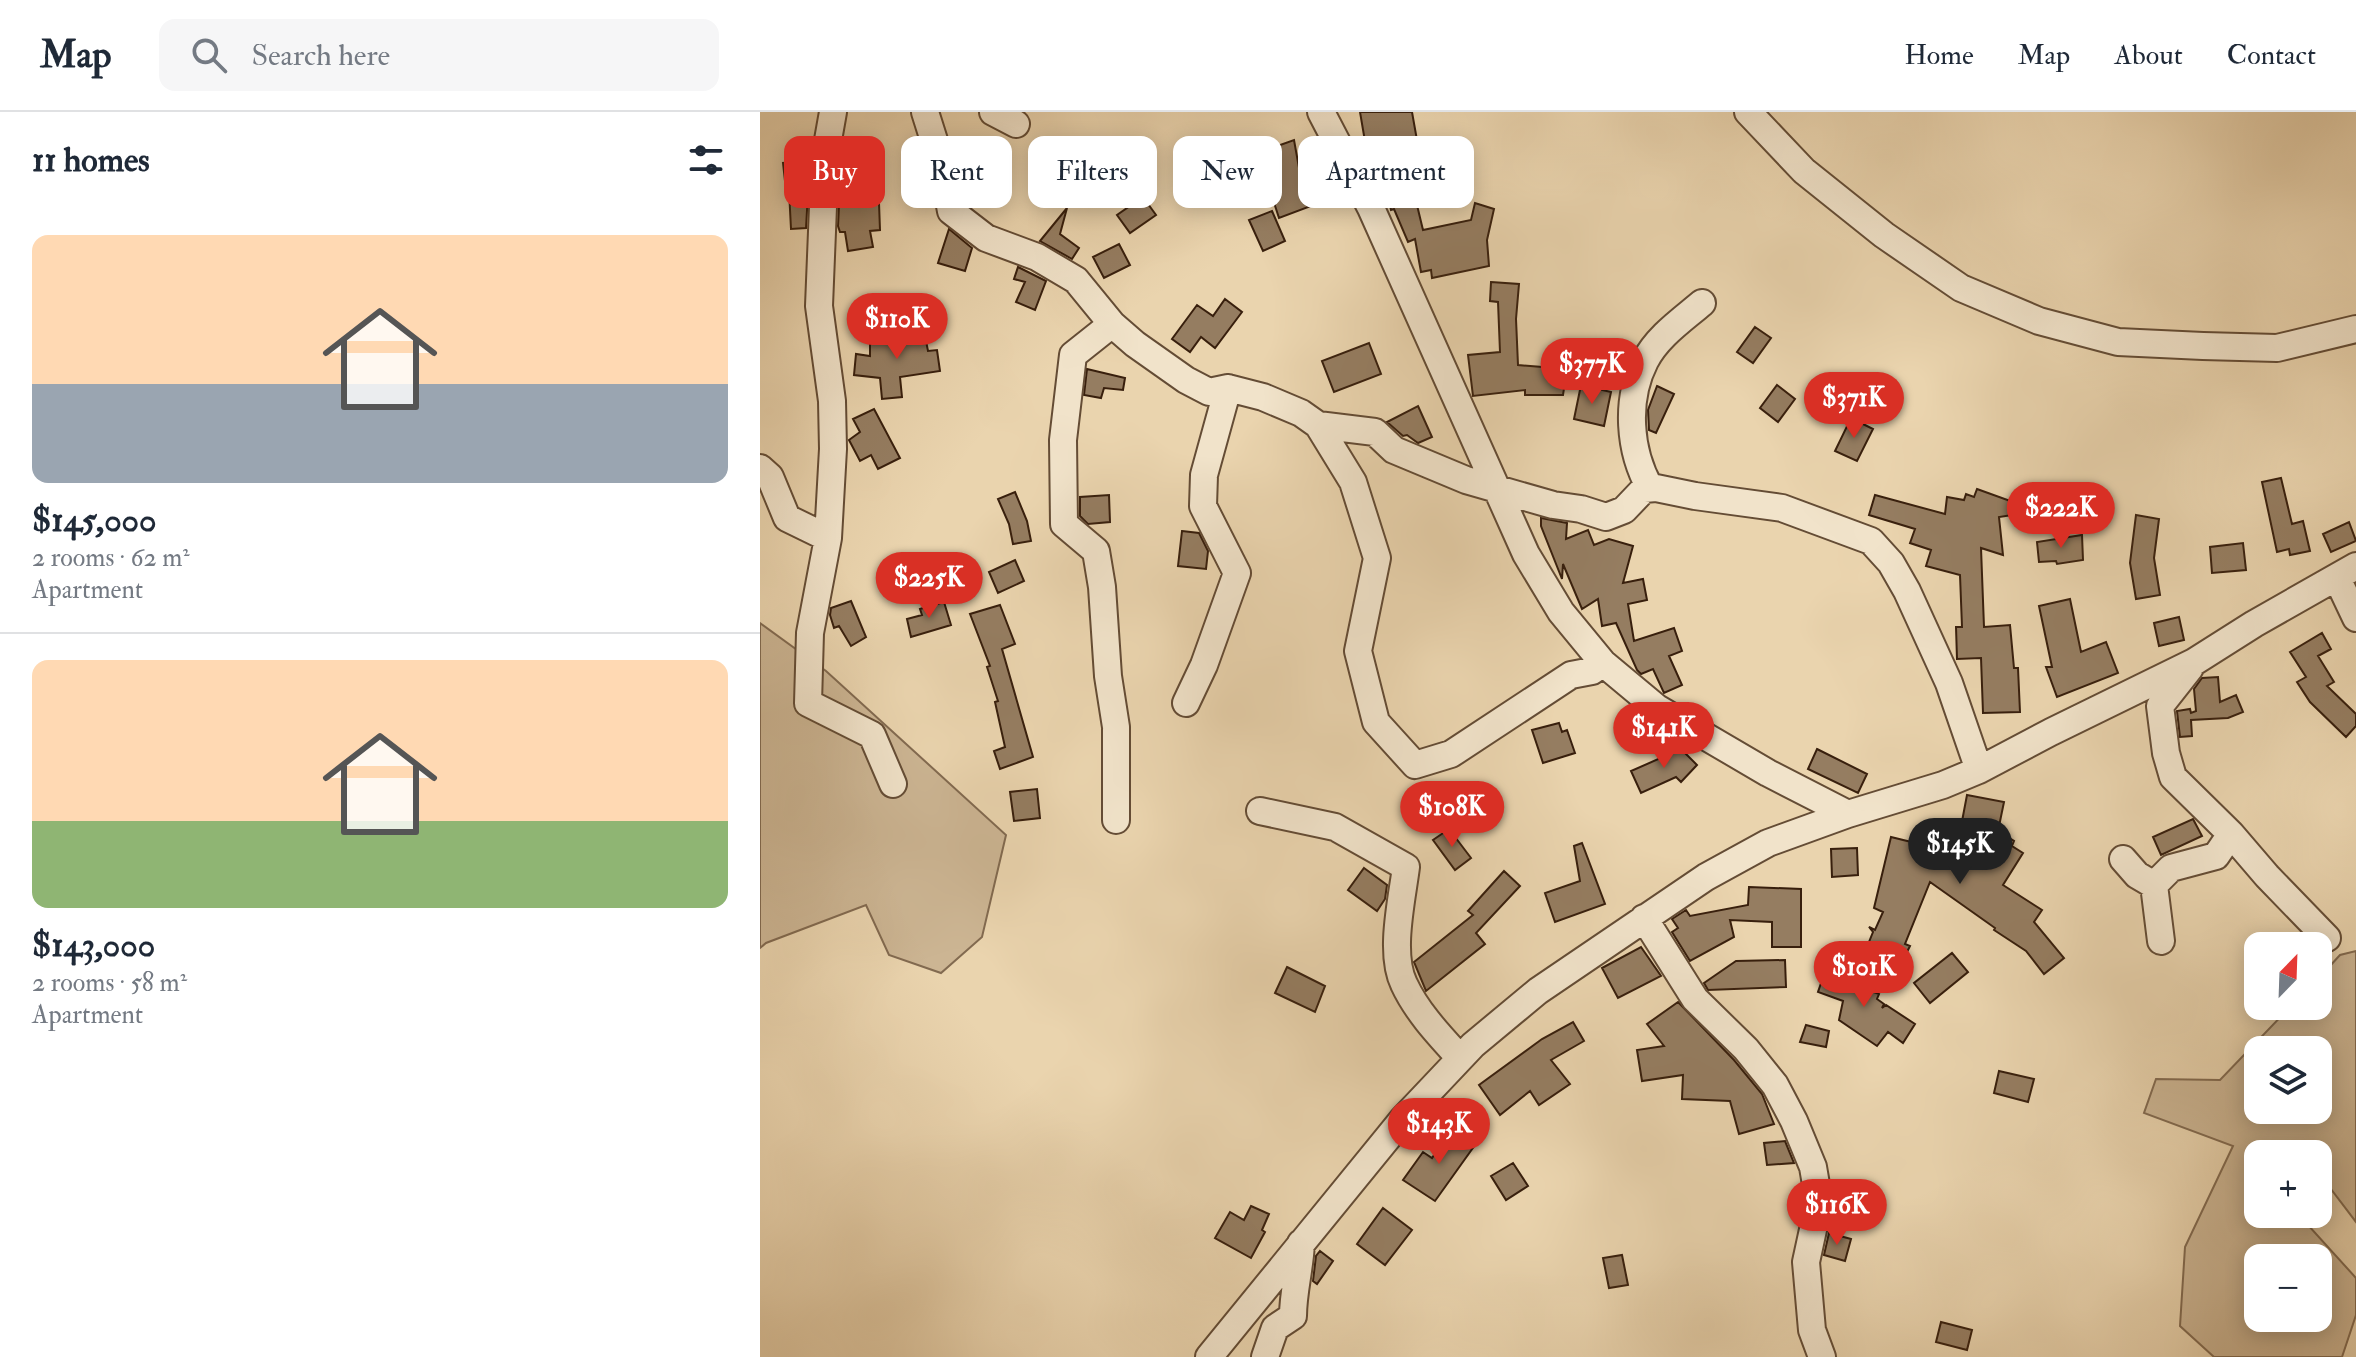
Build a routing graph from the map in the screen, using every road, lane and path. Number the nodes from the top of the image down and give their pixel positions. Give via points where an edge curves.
1 (833, 112) edge
2 (925, 112) edge
3 (1321, 112) edge
4 (1748, 112) edge
5 (1702, 303) dead end
6 (1112, 324) junction
7 (2356, 329) edge
8 (1228, 388) junction
9 (1318, 425) junction
10 (760, 468) edge
11 (1650, 488) junction
12 (1500, 490) junction
13 (828, 538) junction
14 (2346, 572) edge
15 (2356, 618) edge
16 (2194, 662) junction
17 (1603, 663) junction
18 (1186, 703) dead end
19 (1979, 770) junction
20 (893, 784) dead end
21 (1260, 811) dead end
22 (1848, 814) junction
23 (1116, 820) dead end
24 (2231, 834) junction
25 (2123, 859) dead end
26 (2154, 885) junction
27 (1644, 918) junction
28 (2321, 932) edge
29 (2161, 941) dead end
30 (1460, 1058) junction
31 (1301, 1243) junction
32 (1209, 1357) edge
33 (1265, 1357) edge
34 (1822, 1357) edge

1 - 13 street via 825,157 819,306 832,401
2 - 6 street via 951,211 986,238 1037,257 1076,280
3 - 12 street via 1371,208
4 - 7 street via 1804,171 1884,235 1961,288 2039,321 2118,342 2218,347 2277,348
5 - 11 street via 1656,345 1640,374 1632,413 1636,462
6 - 8 street via 1186,380 1209,392
6 - 23 street via 1073,355 1063,440 1064,524 1096,551 1102,587 1116,727
8 - 9 street via 1263,397
8 - 18 street via 1204,475 1203,506 1237,573
9 - 12 street via 1375,432 1394,450
9 - 17 street via 1353,482 1377,558 1358,651 1376,722 1415,765 1451,754 1571,675
10 - 13 street via 770,477 787,518
11 - 12 street via 1606,517
11 - 19 street via 1782,508 1880,548 1907,591 1949,683
12 - 17 street via 1526,554 1554,601
13 - 20 street via 810,633 808,703 872,735
14 - 15 street
14 - 16 street
16 - 19 street
16 - 24 street via 2160,706 2166,753 2173,777
17 - 22 street via 1669,715
19 - 22 street
21 - 30 street via 1335,827 1406,867 1398,956 1402,982 1427,1022
22 - 27 street via 1768,843
24 - 26 street via 2216,856 2171,868
24 - 28 street
25 - 26 street
26 - 29 street
27 - 30 street via 1538,991
27 - 34 street via 1695,999 1775,1085 1813,1167 1819,1202 1806,1262 1812,1330
30 - 31 street
31 - 32 street
31 - 33 street via 1293,1316 1275,1328

